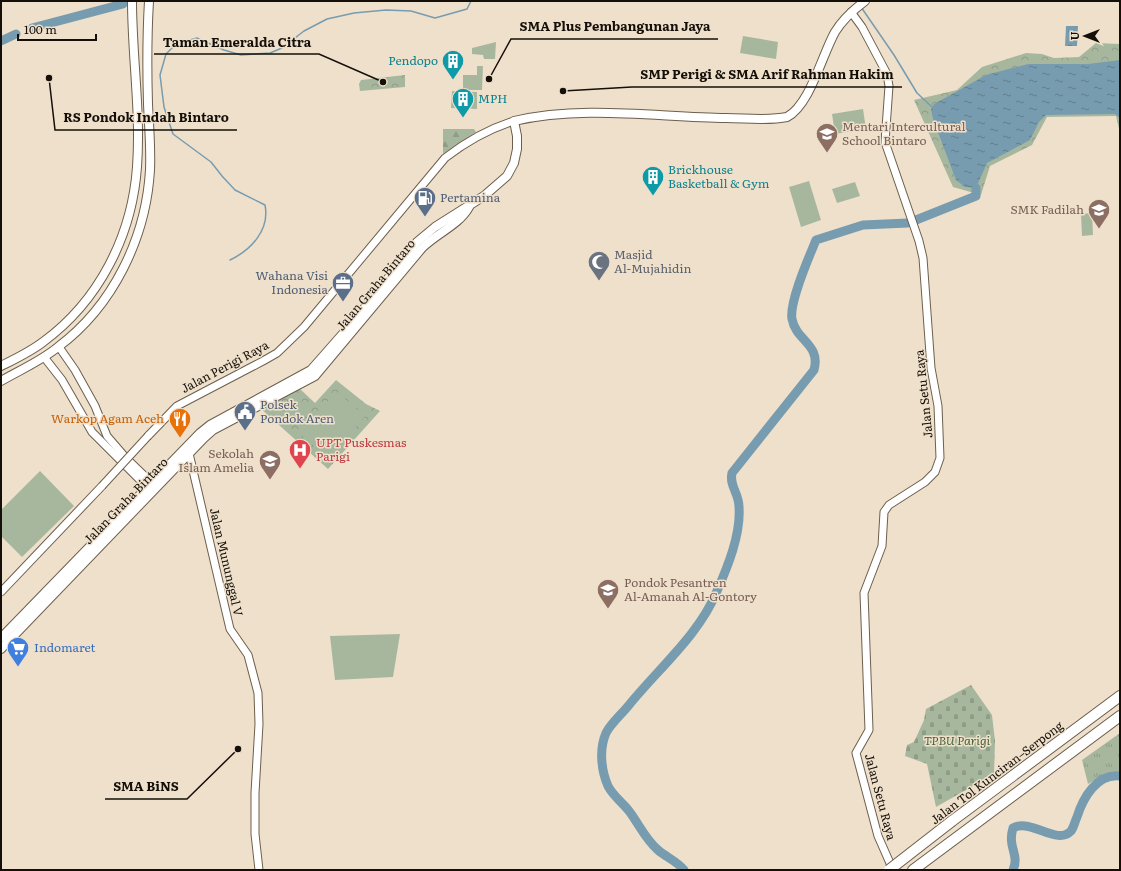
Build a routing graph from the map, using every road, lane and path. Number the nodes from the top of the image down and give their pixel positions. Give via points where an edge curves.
1 (132, 1) edge
2 (149, 1) edge
3 (864, 1) edge
4 (852, 11) junction
5 (524, 119) junction
6 (514, 121) junction
7 (518, 136) junction
8 (133, 201) junction
9 (146, 204) junction
10 (59, 347) junction
11 (44, 357) junction
12 (1, 366) edge
13 (1, 381) edge
14 (188, 449) junction
15 (152, 487) junction
16 (64, 577) junction
17 (1, 592) edge
18 (1, 638) edge
19 (1, 649) edge
20 (1120, 696) edge
21 (1120, 716) edge
22 (259, 870) edge
23 (889, 870) edge
24 (893, 870) edge
25 (913, 870) edge

1 - 8 main road via 138,152
2 - 9 main road via 147,68 150,170
3 - 4 main road
4 - 5 main road via 833,36 805,97 793,114 787,117 591,114
4 - 24 street, Jalan Setu Raya via 887,74 889,92 885,142 924,264 931,368 938,410 940,458 935,472 925,482 889,506 883,514 882,546 864,593 869,730 856,753 878,836
5 - 6 main road
5 - 7 main road, Jalan Graha Bintaro
6 - 7 main road, Jalan Graha Bintaro
6 - 17 street, Jalan Perigi Raya, bridge via 487,130 445,158 304,327 277,353 177,406
7 - 14 main road, Jalan Graha Bintaro via 516,156 509,173 469,207 464,216 422,248 357,322 315,376 213,430
8 - 9 main road via 138,205
8 - 12 main road via 115,255 86,301 72,318 43,343
9 - 10 main road via 133,247 121,272 92,314
10 - 11 main road
10 - 15 street via 78,376 107,436
11 - 13 main road
11 - 15 street via 62,380 92,432
14 - 15 main road, Jalan Graha Bintaro
14 - 22 street, Jalan Mununggal V via 230,629 248,654 258,693 260,724 255,834
15 - 16 main road, Jalan Graha Bintaro
16 - 18 main road, Jalan Graha Bintaro
16 - 19 main road, Jalan Graha Bintaro
20 - 23 highway, Jalan Tol Kunciran–Serpong, bridge
21 - 25 highway

